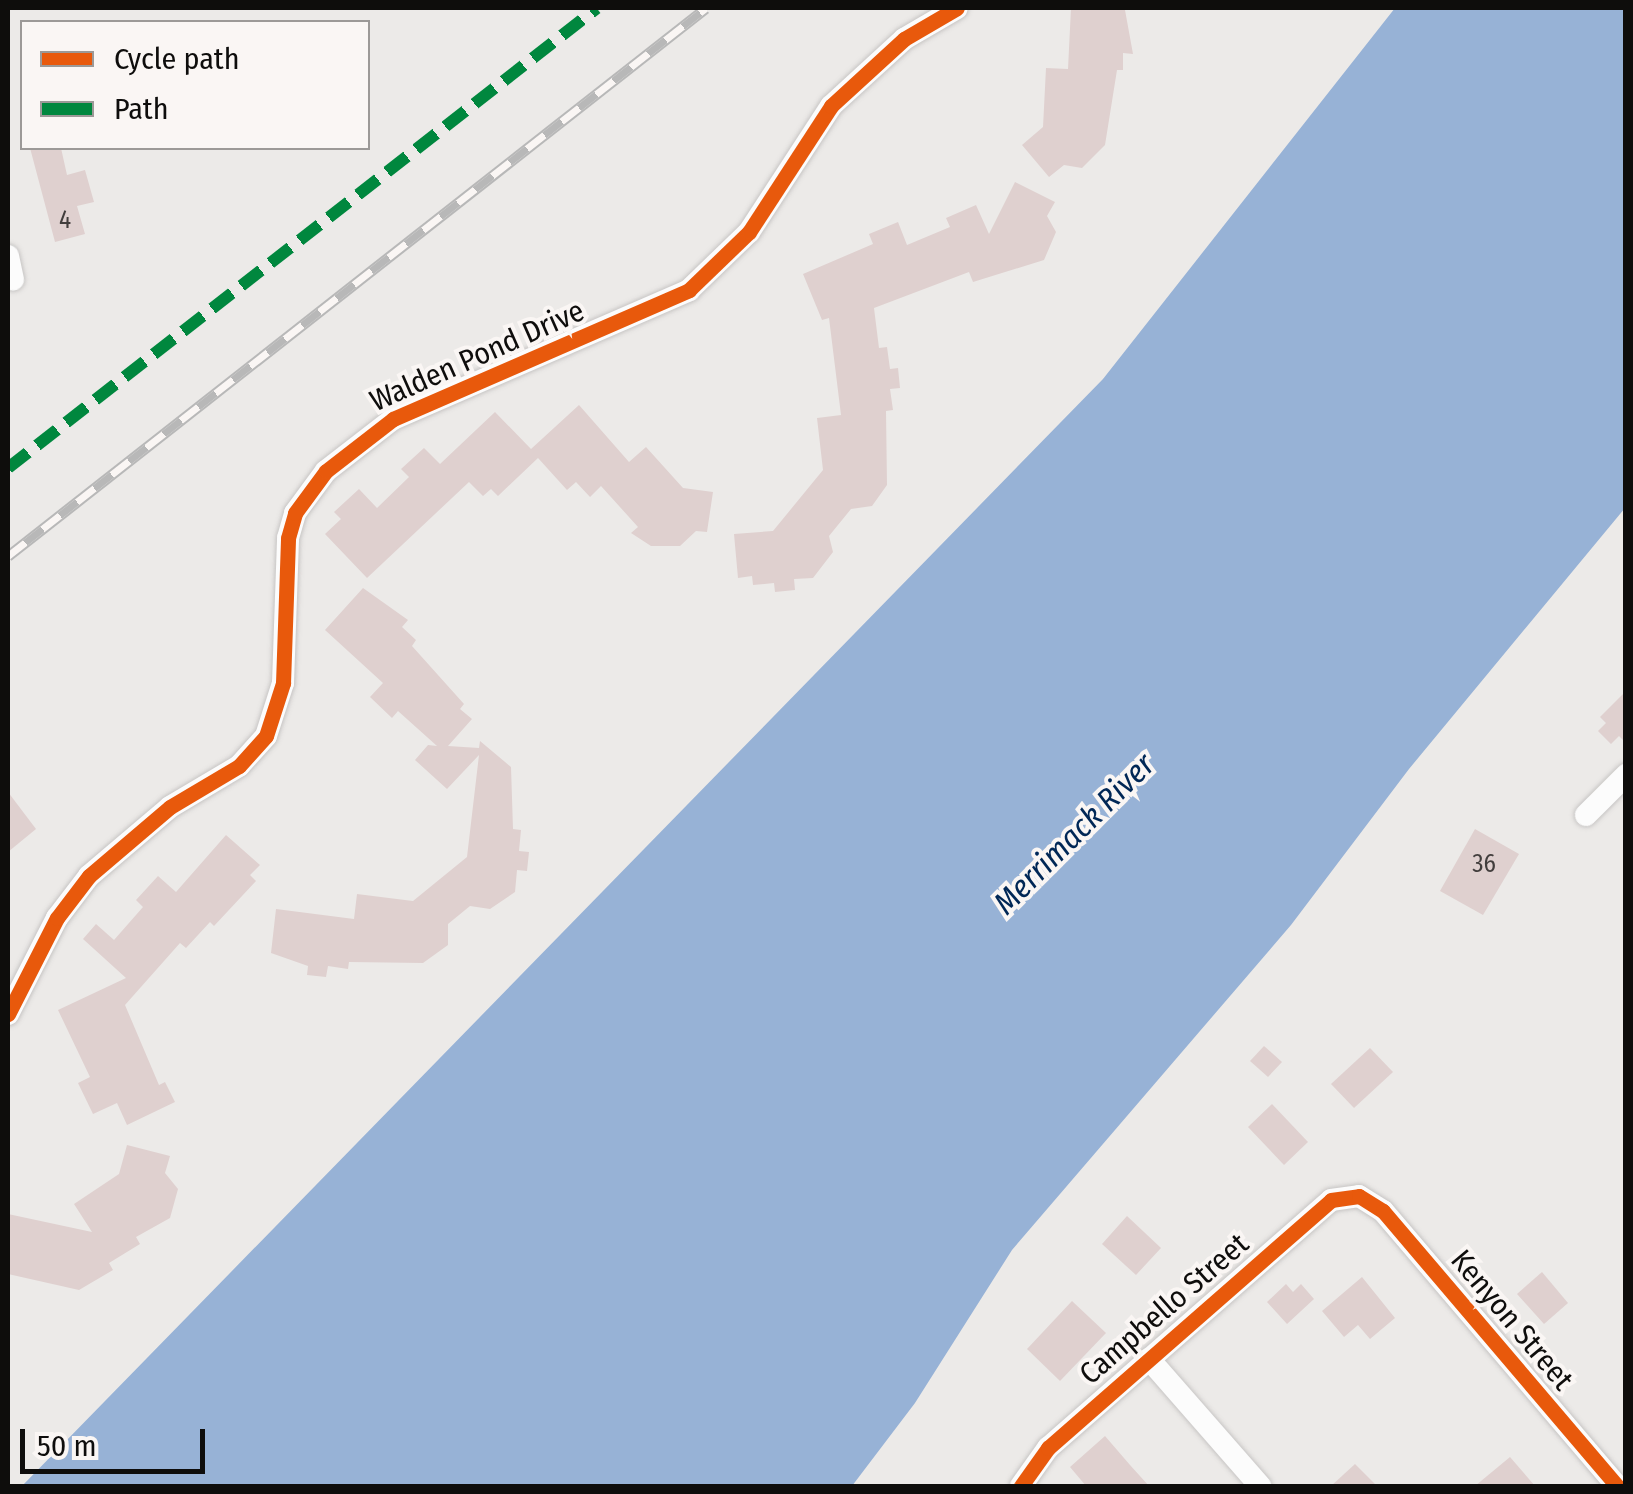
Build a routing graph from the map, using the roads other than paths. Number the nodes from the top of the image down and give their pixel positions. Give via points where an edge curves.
1 (957, 8) edge
2 (1626, 775) edge
3 (1586, 815) dead end
4 (8, 1014) edge
5 (1359, 1196) joint
6 (1148, 1358) junction
7 (1021, 1486) edge
8 (1260, 1486) edge
9 (1617, 1486) edge

1 - 4 street, Walden Pond Drive via 904,39 831,106 749,232 689,290 424,404 370,434 326,472 295,513 288,538 287,650 278,710 266,736 238,766 170,807 90,876 57,918
2 - 3 street
5 - 6 street, Campbello Street via 1332,1200
5 - 9 street, Kenyon Street via 1383,1212
6 - 7 street, Campbello Street via 1048,1448
6 - 8 street

